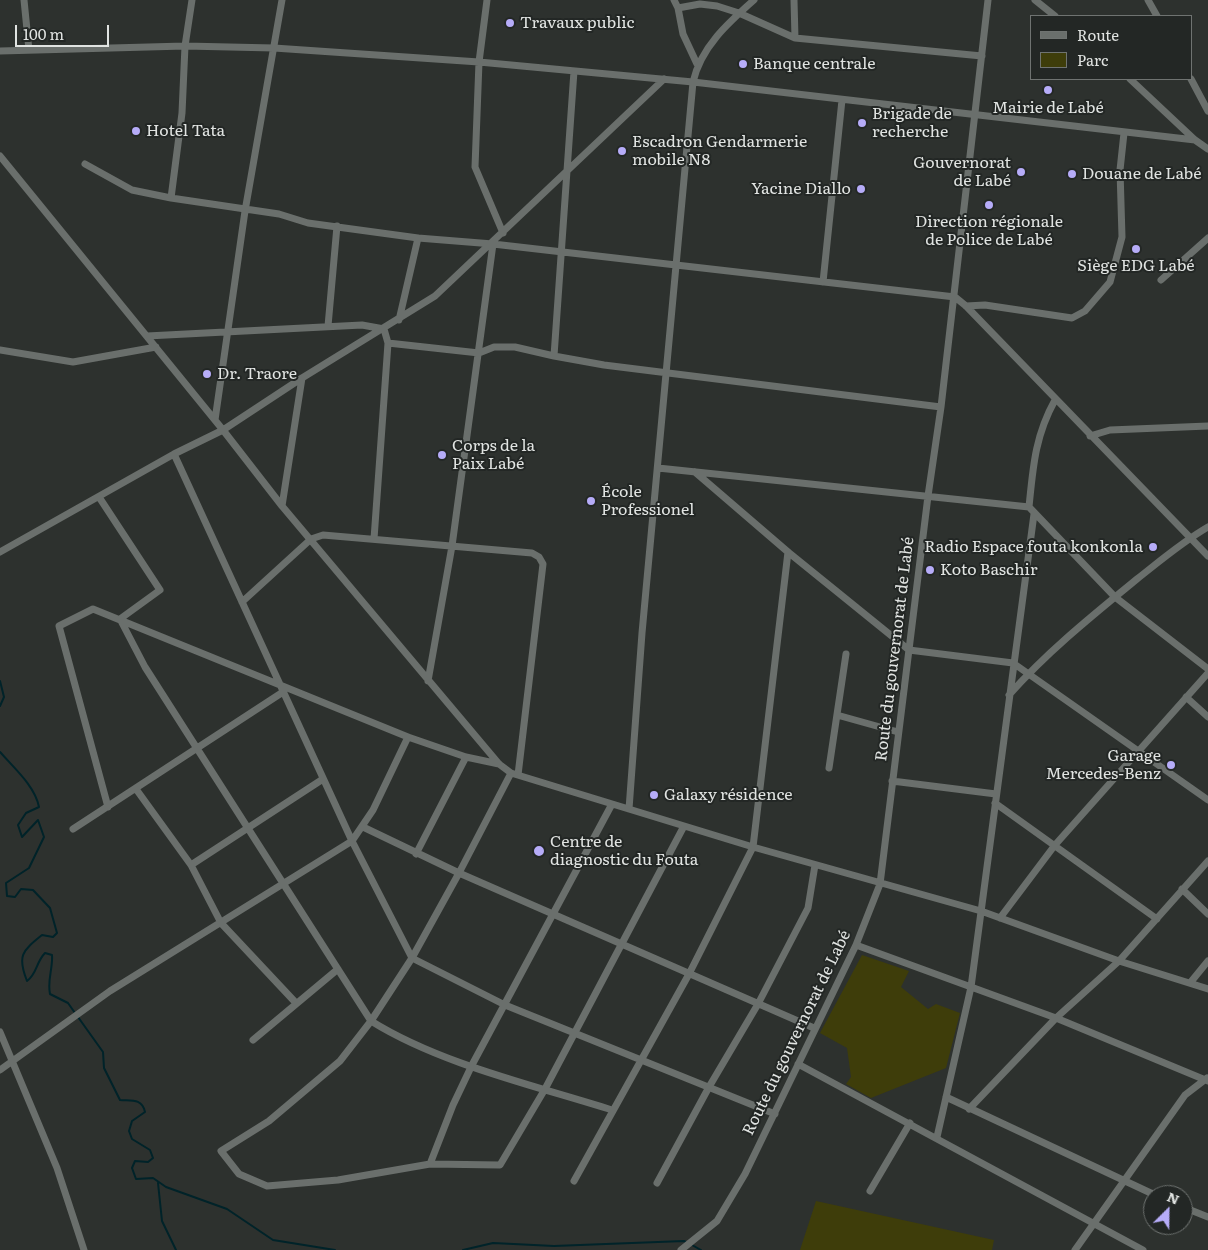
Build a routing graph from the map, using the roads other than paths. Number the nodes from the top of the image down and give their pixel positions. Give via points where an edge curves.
1 (24, 0) edge
2 (192, 0) edge
3 (282, 0) edge
4 (487, 0) edge
5 (674, 0) edge
6 (754, 0) edge
7 (794, 0) edge
8 (988, 0) edge
9 (1035, 0) edge
10 (1148, 0) edge
11 (678, 8) junction
12 (739, 13) junction
13 (1054, 15) edge
14 (1156, 15) edge
15 (795, 38) junction
16 (185, 46) junction
17 (274, 48) junction
18 (29, 50) junction
19 (0, 51) edge
20 (982, 56) junction
21 (479, 62) junction
22 (697, 64) junction
23 (574, 71) junction
24 (664, 79) junction
25 (1131, 80) edge
26 (1192, 80) edge
27 (693, 82) junction
28 (842, 100) junction
29 (1208, 111) edge
30 (974, 116) junction
31 (1124, 133) junction
32 (1195, 140) junction
33 (1208, 149) edge
34 (0, 156) edge
35 (85, 164) dead end
36 (566, 172) junction
37 (171, 198) junction
38 (245, 210) junction
39 (337, 226) junction
40 (503, 234) junction
41 (418, 238) junction
42 (1208, 238) edge
43 (493, 244) junction
44 (560, 251) junction
45 (676, 265) junction
46 (1162, 280) dead end
47 (823, 282) junction
48 (954, 297) junction
49 (966, 306) junction
50 (399, 320) junction
51 (328, 326) junction
52 (384, 329) junction
53 (229, 330) junction
54 (147, 336) junction
55 (388, 343) junction
56 (156, 347) junction
57 (0, 350) edge
58 (479, 353) junction
59 (554, 356) junction
60 (667, 371) junction
61 (302, 378) junction
62 (1055, 400) junction
63 (941, 407) junction
64 (215, 420) junction
65 (1208, 426) edge
66 (223, 430) junction
67 (1090, 436) junction
68 (174, 454) junction
69 (658, 468) junction
70 (695, 472) junction
71 (99, 496) junction
72 (928, 496) junction
73 (282, 506) junction
74 (1029, 507) junction
75 (1034, 514) junction
76 (1208, 527) edge
77 (1189, 538) junction
78 (311, 539) junction
79 (374, 539) junction
80 (452, 546) junction
81 (0, 552) edge
82 (788, 552) junction
83 (1208, 556) edge
84 (1115, 597) junction
85 (242, 602) junction
86 (120, 619) junction
87 (909, 650) junction
88 (846, 654) dead end
89 (1013, 663) junction
90 (1208, 669) edge
91 (1028, 673) junction
92 (1208, 674) edge
93 (428, 681) junction
94 (282, 689) junction
95 (1009, 695) junction
96 (1186, 697) junction
97 (837, 715) junction
98 (1208, 717) edge
99 (898, 732) junction
100 (408, 737) junction
101 (195, 747) junction
102 (1139, 750) junction
103 (466, 758) junction
104 (499, 764) junction
105 (829, 768) dead end
106 (515, 774) junction
107 (323, 779) junction
108 (892, 781) junction
109 (136, 789) junction
110 (996, 794) junction
111 (1208, 800) edge
112 (995, 802) junction
113 (612, 804) junction
114 (108, 807) junction
115 (629, 809) junction
116 (684, 826) junction
117 (248, 828) junction
118 (363, 828) junction
119 (73, 829) dead end
120 (352, 841) junction
121 (1054, 845) junction
122 (752, 847) junction
123 (416, 854) junction
124 (1208, 861) edge
125 (190, 865) junction
126 (815, 865) junction
127 (460, 873) junction
128 (284, 883) junction
129 (880, 884) junction
130 (1182, 889) junction
131 (981, 911) junction
132 (555, 914) junction
133 (1208, 914) edge
134 (1000, 918) junction
135 (1157, 919) junction
136 (220, 923) junction
137 (622, 944) junction
138 (856, 945) junction
139 (412, 958) junction
140 (1119, 960) junction
141 (1208, 961) edge
142 (338, 968) junction
143 (689, 974) junction
144 (1190, 983) junction
145 (971, 987) junction
146 (1208, 989) edge
147 (296, 1003) junction
148 (506, 1004) junction
149 (758, 1004) junction
150 (1056, 1018) junction
151 (371, 1021) junction
152 (814, 1028) junction
153 (0, 1032) edge
154 (575, 1033) junction
155 (252, 1040) dead end
156 (641, 1059) junction
157 (12, 1061) junction
158 (798, 1064) junction
159 (472, 1065) junction
160 (0, 1070) edge
161 (1207, 1079) edge
162 (709, 1087) junction
163 (545, 1089) junction
164 (946, 1097) junction
165 (612, 1110) junction
166 (969, 1110) junction
167 (775, 1114) junction
168 (910, 1123) junction
169 (937, 1137) junction
170 (430, 1164) junction
171 (574, 1180) dead end
172 (1123, 1181) junction
173 (657, 1183) dead end
174 (1143, 1190) edge
175 (870, 1191) dead end
176 (1193, 1211) edge
177 (1208, 1217) edge
178 (1094, 1222) junction
179 (84, 1250) edge
180 (681, 1250) edge
181 (1075, 1250) edge
182 (1143, 1250) edge

1 - 18 street
2 - 16 street
3 - 17 street
4 - 21 street
5 - 11 street
6 - 12 street
7 - 15 street
8 - 20 street, Route du gouvernorat de Labé
9 - 13 street
10 - 14 street
11 - 12 street via 700,4
11 - 22 street via 684,34
12 - 15 street
12 - 22 street via 713,40
15 - 20 street
16 - 17 street
16 - 18 street
16 - 37 street via 182,113
17 - 21 street
17 - 38 street
18 - 19 street
20 - 30 street, Route du gouvernorat de Labé
21 - 23 street
21 - 40 street via 475,167
22 - 27 street
23 - 24 street
23 - 36 street
24 - 27 street
24 - 36 street
25 - 32 street
26 - 29 street
27 - 28 street
27 - 45 street
28 - 30 street
28 - 47 street
30 - 31 street
30 - 48 street, Route du gouvernorat de Labé
31 - 32 street
31 - 49 street via 1120,170 1122,237 1110,282 1085,311 1072,318 985,305
32 - 33 street
34 - 54 street
35 - 37 street via 132,190
36 - 40 street
36 - 44 street
37 - 38 street
38 - 39 street
38 - 53 street
39 - 41 street
39 - 51 street
40 - 43 street
41 - 43 street
41 - 50 street
42 - 46 street
43 - 44 street
43 - 50 street via 435,296
43 - 58 street
44 - 45 street
44 - 59 street
45 - 47 street
45 - 60 street
47 - 48 street
48 - 49 street
48 - 63 street, Route du gouvernorat de Labé
49 - 62 street
50 - 52 street
51 - 52 street via 362,325
51 - 53 street
52 - 55 street
52 - 61 street
53 - 54 street
53 - 64 street
54 - 56 street
55 - 58 street
55 - 79 street
56 - 57 street via 73,362
56 - 64 street
58 - 59 street via 502,346
58 - 80 street
59 - 60 street
60 - 63 street
60 - 69 street
61 - 66 street
61 - 73 street
62 - 67 street
62 - 74 street via 1043,422 1035,448
63 - 72 street, Route du gouvernorat de Labé
64 - 66 street
65 - 67 street via 1110,430
66 - 68 street
66 - 73 street
67 - 77 street
68 - 71 street
68 - 85 street
69 - 70 street
69 - 115 street
70 - 72 street
70 - 82 street
71 - 81 street
71 - 86 street via 160,590
72 - 74 street
72 - 87 street, Route du gouvernorat de Labé
73 - 78 street
74 - 75 street
75 - 84 street
75 - 89 street
76 - 77 street
77 - 83 street
77 - 84 street
78 - 79 street via 324,535
78 - 85 street
78 - 93 street
79 - 80 street
80 - 93 street
80 - 106 street via 532,553 543,564
82 - 87 street
82 - 122 street
84 - 90 street
84 - 91 street
85 - 94 street
86 - 94 street
86 - 101 street via 145,667
86 - 114 street via 93,608 58,626
87 - 89 street
87 - 99 street, Route du gouvernorat de Labé
88 - 97 street
89 - 91 street
89 - 95 street
91 - 95 street
91 - 102 street
92 - 96 street
93 - 104 street
94 - 100 street
94 - 101 street
94 - 107 street
95 - 110 street
96 - 98 street
96 - 102 street
97 - 99 street
97 - 105 street
99 - 108 street, Route du gouvernorat de Labé
100 - 103 street
100 - 118 street
101 - 109 street
101 - 117 street
102 - 111 street
102 - 121 street
103 - 104 street
103 - 123 street
104 - 106 street
106 - 113 street
106 - 127 street
107 - 117 street
107 - 120 street
108 - 110 street
108 - 129 street, Route du gouvernorat de Labé
109 - 114 street
109 - 125 street
110 - 112 street
112 - 121 street
112 - 131 street
113 - 115 street
113 - 132 street
114 - 119 street
115 - 116 street
116 - 122 street
116 - 137 street
117 - 125 street
117 - 128 street
118 - 120 street
118 - 123 street
120 - 128 street
120 - 139 street
121 - 134 street
121 - 135 street
122 - 126 street
122 - 143 street
123 - 127 street
124 - 130 street
125 - 136 street
126 - 129 street
126 - 149 street via 808,908
127 - 132 street
127 - 139 street
128 - 136 street
128 - 142 street
129 - 131 street
129 - 138 street, Route du gouvernorat de Labé
130 - 133 street
130 - 135 street
131 - 134 street
131 - 145 street
132 - 137 street
132 - 148 street
134 - 140 street
135 - 140 street
136 - 147 street
136 - 157 street via 110,991
137 - 143 street
137 - 154 street
138 - 145 street
138 - 152 street, Route du gouvernorat de Labé
139 - 148 street
139 - 151 street
140 - 144 street
140 - 150 street
141 - 144 street
142 - 147 street
142 - 151 street
143 - 149 street
143 - 156 street
144 - 146 street
145 - 150 street
145 - 164 street
147 - 155 street
148 - 154 street
148 - 159 street
149 - 152 street
149 - 162 street
150 - 161 street
150 - 166 street
151 - 159 street via 401,1040
151 - 170 street via 340,1061 270,1121 220,1150 239,1174 267,1186 338,1180
152 - 158 street, Route du gouvernorat de Labé
153 - 157 street
154 - 156 street
154 - 163 street
156 - 162 street
156 - 165 street
157 - 160 street
157 - 179 street via 57,1168
158 - 167 street, Route du gouvernorat de Labé
158 - 168 street
159 - 163 street
159 - 170 street via 452,1105
161 - 172 street via 1185,1095
162 - 167 street
162 - 173 street
163 - 165 street
163 - 170 street via 500,1165
164 - 166 street
164 - 169 street
165 - 171 street
166 - 172 street
167 - 180 street, Route du gouvernorat de Labé via 717,1221
168 - 169 street
168 - 175 street
169 - 178 street
172 - 174 street
172 - 178 street
176 - 177 street
178 - 181 street
178 - 182 street

